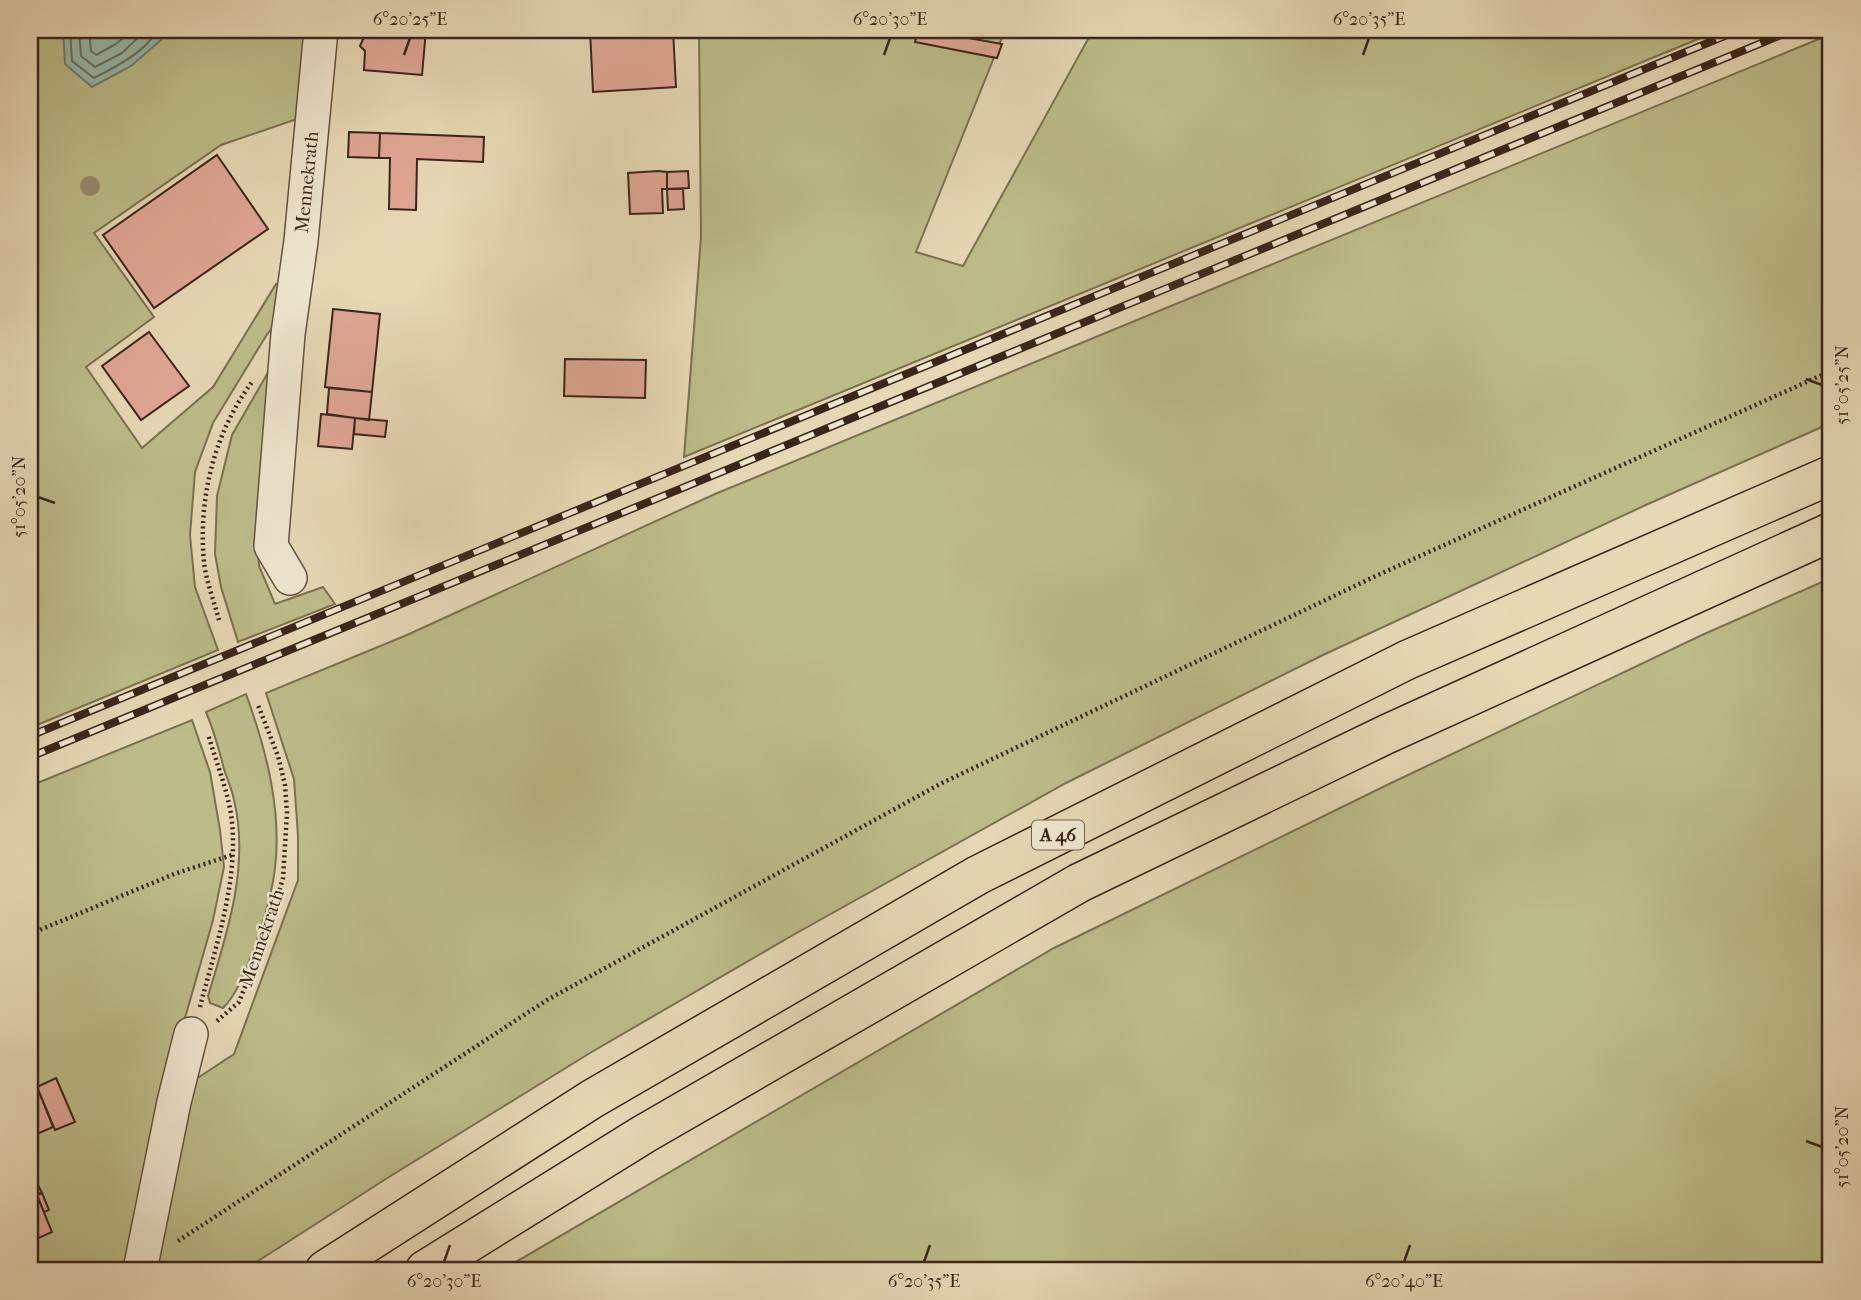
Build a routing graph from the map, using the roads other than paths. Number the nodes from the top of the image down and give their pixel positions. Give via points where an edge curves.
1 (321, 30) edge
2 (1831, 475) edge
3 (1831, 532) edge
4 (290, 578) dead end
5 (191, 1034) road end
6 (141, 1267) edge
7 (325, 1270) edge
8 (425, 1270) edge

1 - 4 street, Mennekrath via 288,334 271,546
2 - 7 highway, A 46 via 1407,660 978,875 592,1099
3 - 8 highway, A 46 via 1387,734 1079,884 644,1134
5 - 6 street

